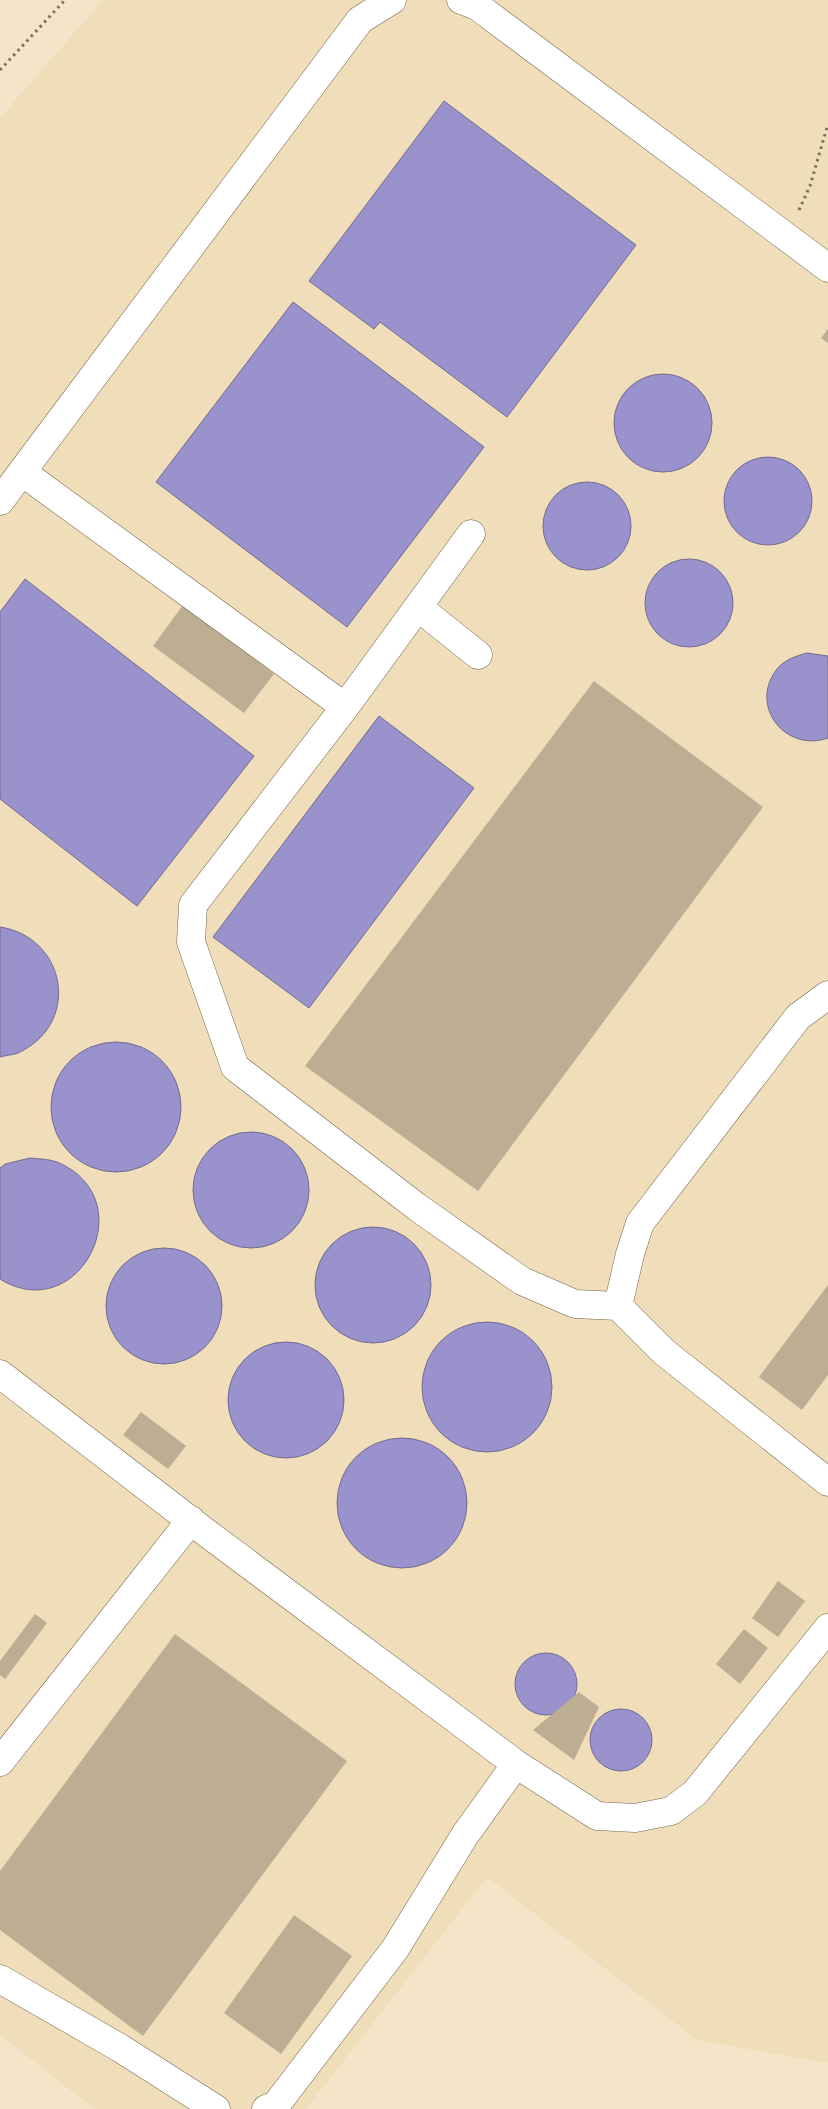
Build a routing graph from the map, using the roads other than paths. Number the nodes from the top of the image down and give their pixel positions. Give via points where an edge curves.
1 (392, 0) edge
2 (461, 0) edge
3 (828, 268) edge
4 (22, 472) junction
5 (0, 501) edge
6 (471, 534) dead end
7 (418, 607) junction
8 (478, 655) dead end
9 (345, 707) junction
10 (828, 996) edge
11 (618, 1306) junction
12 (0, 1374) edge
13 (828, 1482) edge
14 (191, 1520) junction
15 (828, 1628) edge
16 (0, 1762) edge
17 (516, 1764) junction
18 (0, 1979) edge
19 (216, 2109) edge
20 (266, 2109) edge

1 - 4 lane via 360,20
2 - 3 lane via 477,6
4 - 5 lane
4 - 9 lane
6 - 7 lane
7 - 8 lane
7 - 9 lane
9 - 11 lane via 193,905 191,942 236,1067 417,1207 522,1281 575,1304
10 - 11 lane via 798,1016 640,1223
11 - 13 lane via 664,1352
12 - 14 lane
14 - 16 lane
14 - 17 lane
15 - 17 lane via 695,1794 671,1811 635,1818 597,1816
17 - 20 lane via 465,1835 395,1949 276,2104
18 - 19 lane via 120,2048

